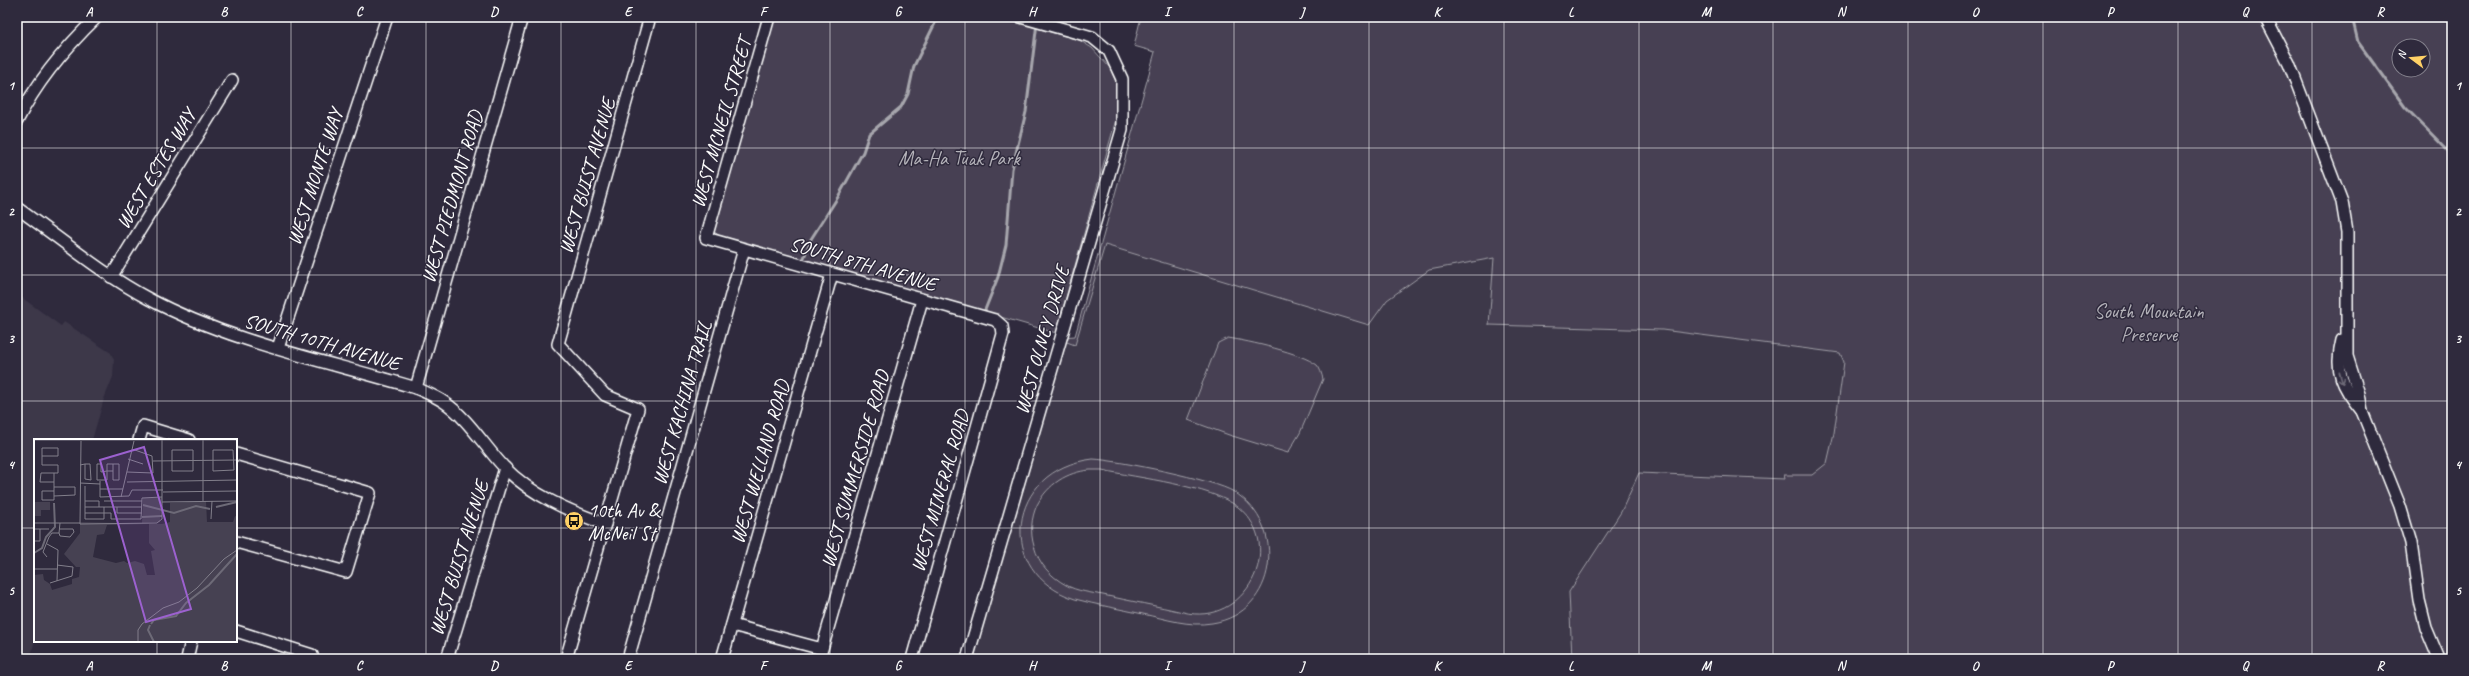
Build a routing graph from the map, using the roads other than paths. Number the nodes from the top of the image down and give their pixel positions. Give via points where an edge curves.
1 (97, 17) edge
2 (387, 17) edge
3 (522, 17) edge
4 (650, 17) edge
5 (769, 17) edge
6 (1021, 17) edge
7 (2265, 17) edge
8 (232, 80) dead end
9 (17, 121) edge
10 (17, 208) edge
11 (706, 238) joint
12 (744, 249) junction
13 (832, 274) junction
14 (111, 277) junction
15 (922, 300) junction
16 (1003, 334) joint
17 (278, 348) junction
18 (416, 388) junction
19 (139, 439) edge
20 (186, 439) edge
21 (237, 454) edge
22 (504, 468) junction
23 (605, 524) junction
24 (237, 542) edge
25 (732, 625) junction
26 (237, 631) edge
27 (192, 642) edge
28 (311, 657) edge
29 (187, 659) edge
30 (447, 659) edge
31 (566, 659) edge
32 (628, 659) edge
33 (722, 659) edge
34 (912, 659) edge
35 (966, 659) edge
36 (2439, 659) edge

1 - 9 street via 53,63 30,96
2 - 17 street, WEST MONTE WAY
3 - 18 street, WEST PIEDMONT ROAD
4 - 23 street, WEST BUIST AVENUE via 558,344 605,395 638,409
5 - 11 street, WEST MCNEIL STREET
6 - 35 street, WEST OLNEY DRIVE via 1092,37 1109,51 1122,79 1122,130
7 - 36 street via 2289,63 2342,202 2347,232 2345,326 2348,362 2362,411 2400,506 2411,543 2419,600 2426,628
8 - 14 street, WEST ESTES WAY
10 - 14 street, SOUTH 10TH AVENUE
11 - 12 street, SOUTH 8TH AVENUE
12 - 13 street, SOUTH 8TH AVENUE
12 - 32 street, WEST KACHINA TRAIL
13 - 15 street, SOUTH 8TH AVENUE
13 - 25 street, WEST WELLAND ROAD
14 - 17 street, SOUTH 10TH AVENUE via 180,314 234,335
15 - 16 street, SOUTH 8TH AVENUE via 995,320 1002,326
15 - 25 street, WEST SUMMERSIDE ROAD via 822,649
16 - 34 street, WEST MINERAL ROAD
17 - 18 street, SOUTH 10TH AVENUE
18 - 22 street, SOUTH 10TH AVENUE via 443,401 454,410
19 - 20 street via 143,426
21 - 24 street via 370,493 346,572
22 - 23 street, SOUTH 10TH AVENUE via 547,499
22 - 30 street, WEST BUIST AVENUE
23 - 31 street
25 - 33 street, WEST WELLAND ROAD
26 - 28 street
27 - 29 street

